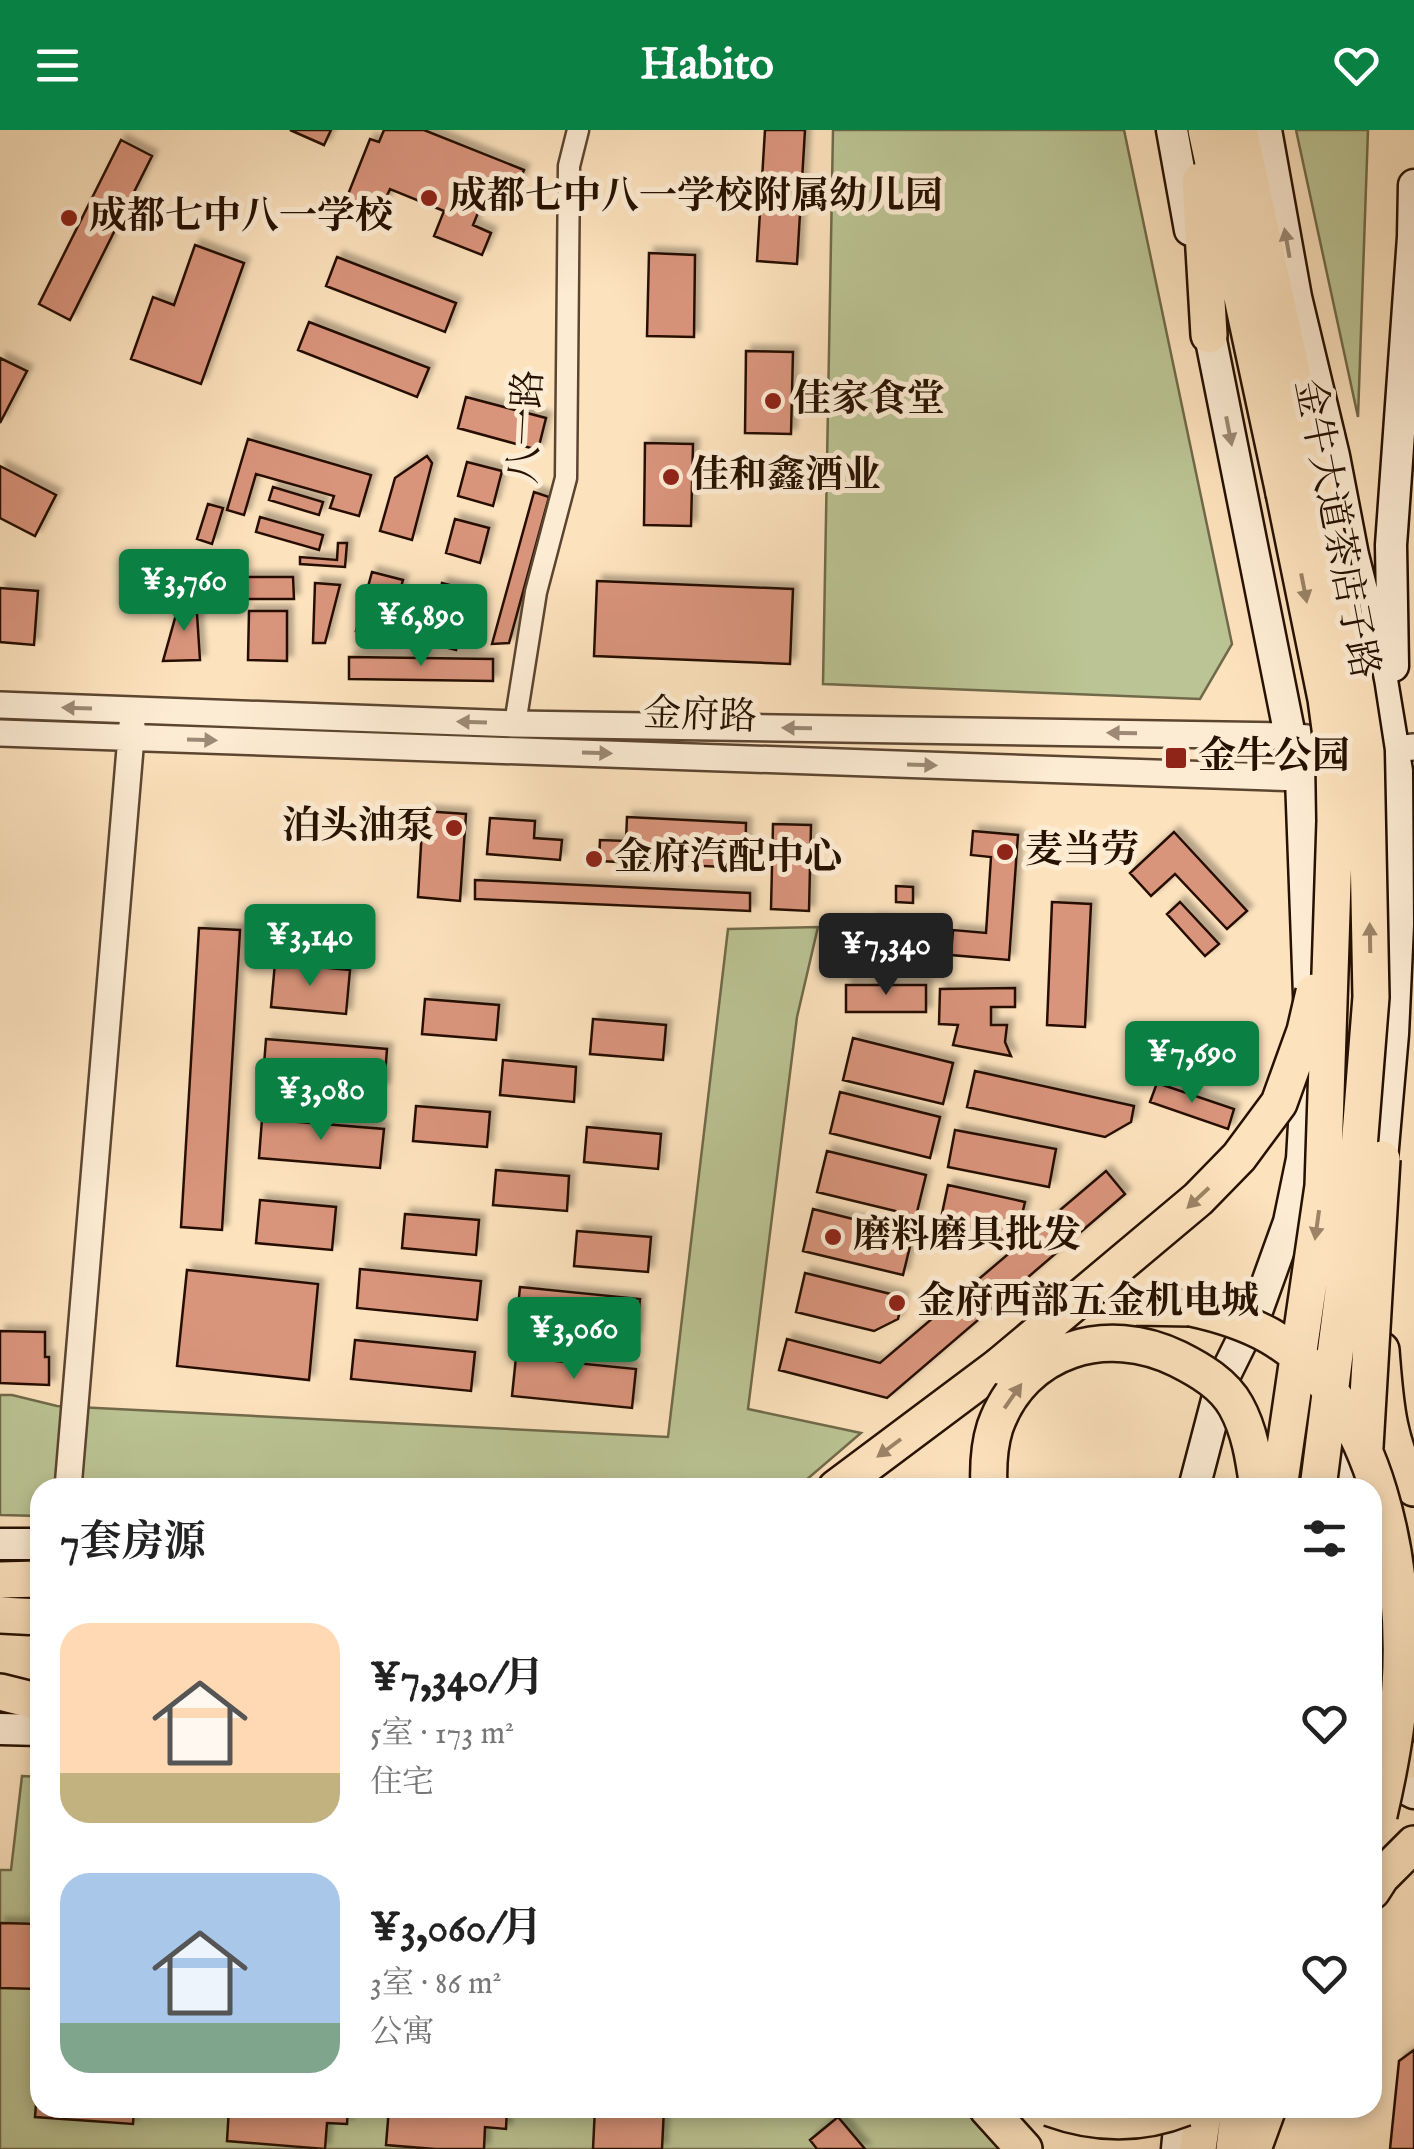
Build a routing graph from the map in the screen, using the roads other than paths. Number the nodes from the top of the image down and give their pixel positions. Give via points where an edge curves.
1 (578, 130) edge
2 (1172, 130) edge
3 (1196, 130) edge
4 (1206, 130) edge
5 (1241, 130) edge
6 (1266, 130) edge
7 (1414, 186) edge
8 (1210, 335) junction
9 (1300, 490) junction
10 (0, 705) edge
11 (133, 710) junction
12 (515, 724) junction
13 (0, 733) edge
14 (1290, 736) junction
15 (130, 737) junction
16 (1405, 759) edge
17 (1301, 778) junction
18 (1330, 928) junction
19 (1371, 997) junction
20 (1374, 1274) junction
21 (999, 1366) junction
22 (69, 1478) edge
23 (849, 1478) edge
24 (989, 1478) edge
25 (1197, 1478) edge
26 (1257, 1478) edge
27 (1281, 1478) edge
28 (1319, 1478) edge
29 (1343, 1478) edge
30 (1363, 1478) edge
31 (1375, 1478) edge
32 (1414, 1488) edge
33 (1382, 1502) edge
34 (0, 1544) edge
35 (30, 1544) edge
36 (30, 1578) edge
37 (0, 1580) edge
38 (1382, 1612) edge
39 (1414, 1614) edge
40 (0, 1615) edge
41 (30, 1616) edge
42 (1414, 1635) edge
43 (1382, 1653) edge
44 (1382, 1674) edge
45 (1414, 1676) edge
46 (0, 1683) edge
47 (30, 1684) edge
48 (0, 1692) edge
49 (30, 1700) edge
50 (0, 1728) edge
51 (30, 1730) edge
52 (1382, 1758) edge
53 (1414, 1760) edge
54 (1382, 1777) edge
55 (1414, 1793) edge
56 (1382, 1794) edge
57 (1382, 1796) edge
58 (1414, 1844) edge
59 (1382, 1877) edge
60 (997, 2118) edge
61 (1086, 2118) edge
62 (1149, 2118) edge
63 (1181, 2118) edge
64 (1203, 2118) edge
65 (1237, 2118) edge
66 (1266, 2118) edge
67 (1269, 2118) edge
68 (1024, 2149) edge
69 (1177, 2149) edge
70 (1198, 2149) edge
71 (1234, 2149) edge
72 (1254, 2149) edge
73 (1266, 2149) edge

1 - 12 street, 八一路 via 569,166 566,478 536,592
2 - 8 main road
3 - 8 highway
4 - 9 highway, 金牛大道茶店子路
5 - 9 highway, 金牛大道茶店子路
16 -> 6 main road via 1353,555
7 - 16 main road via 1391,545
8 -> 14 main road
9 -> 18 highway, 金牛大道茶店子路, bridge via 1334,758
19 -> 9 highway, 金牛大道茶店子路, bridge via 1366,752 1356,686
11 -> 10 street, 金府路
12 -> 11 street, 金府路
11 - 15 street
14 -> 12 street, 金府路
13 - 15 street, 金府路
14 - 16 street, 金府路
14 - 17 main road
15 -> 17 street, 金府路
15 - 22 street
16 - 17 main road, 金府路
16 - 29 main road via 1390,1082
17 - 25 main road via 1310,1022 1302,1159 1288,1222 1258,1308 1222,1381
18 -> 21 highway, bridge via 1279,1103 1239,1157
18 -> 27 highway, 金牛大道茶店子路, bridge via 1323,1186
19 - 20 highway, bridge via 1387,1085
19 - 28 highway, 金牛大道茶店子路, bridge via 1355,1198
20 - 30 highway, bridge
20 - 32 highway, bridge via 1388,1426
21 -> 23 highway
21 - 31 highway, bridge via 1087,1321 1135,1307 1226,1316 1272,1337 1312,1369 1344,1411
24 -> 26 highway, bridge via 995,1428 1011,1394 1040,1364 1076,1347 1118,1342 1160,1350 1205,1372 1236,1405
33 - 57 highway, bridge via 1400,1620 1400,1684
34 - 35 main road
36 - 37 highway
38 - 39 main road
40 - 41 highway
42 - 43 main road
44 - 45 highway
46 - 47 highway
48 - 49 highway
50 - 51 main road
52 - 53 highway
54 - 55 main road
55 - 56 main road
58 - 59 highway
60 - 68 highway
61 - 62 highway, bridge
63 - 69 main road
64 - 70 highway
65 - 71 highway
66 - 72 highway
67 - 73 main road

